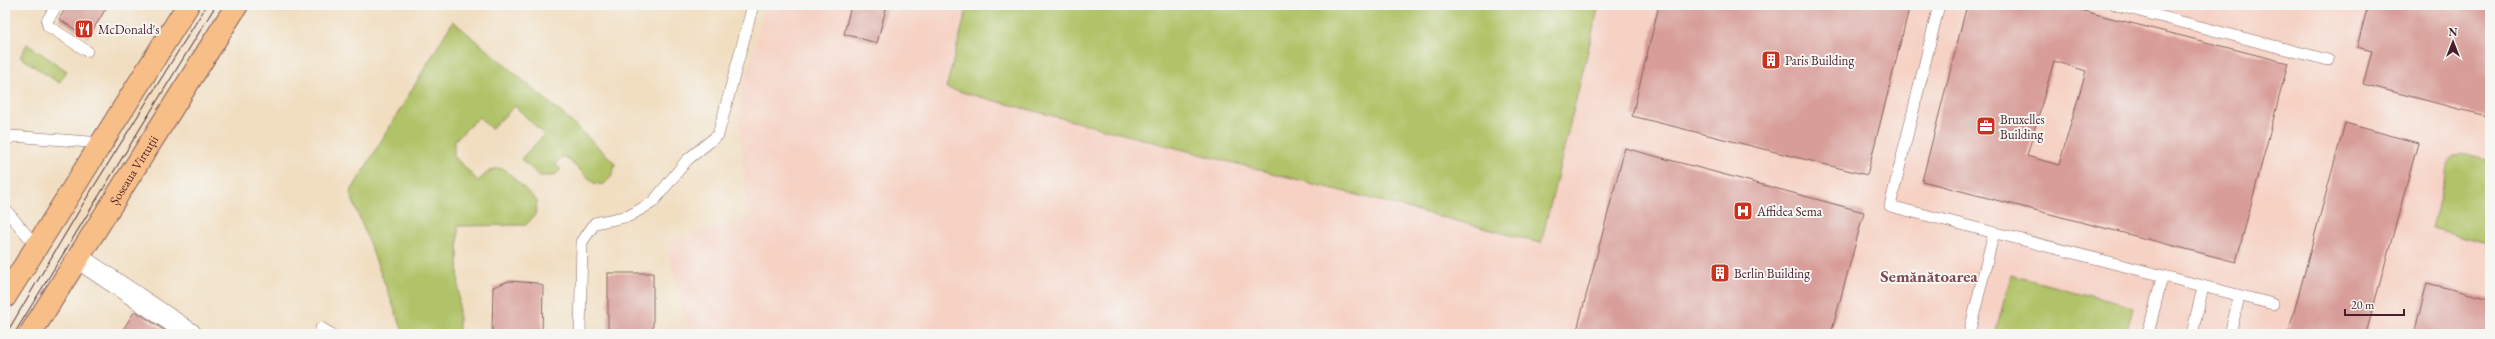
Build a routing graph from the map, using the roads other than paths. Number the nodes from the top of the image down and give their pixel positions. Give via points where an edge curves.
1 (57, 5) edge
2 (188, 5) edge
3 (237, 5) edge
4 (753, 5) edge
5 (1939, 5) edge
6 (2116, 5) edge
7 (87, 51) dead end
8 (2328, 60) dead end
9 (5, 142) edge
10 (102, 143) junction
11 (5, 209) edge
12 (1994, 232) junction
13 (37, 247) junction
14 (78, 258) junction
15 (2162, 277) junction
16 (2204, 287) junction
17 (5, 297) edge
18 (2239, 297) junction
19 (2273, 304) dead end
20 (321, 328) dead end
21 (30, 334) edge
22 (191, 334) edge
23 (331, 334) edge
24 (580, 334) edge
25 (1969, 334) edge
26 (2148, 334) edge
27 (2192, 334) edge
28 (2230, 334) edge

1 - 7 lane via 47,21 48,26
2 - 10 main road
3 - 14 main road, Șoseaua Virtuții
4 - 24 lane via 718,135 687,160 652,202 629,216 596,223 582,242
5 - 12 lane via 1890,206
6 - 8 lane
9 - 10 lane via 12,136
10 - 13 main road
11 - 13 lane
12 - 15 lane
12 - 25 lane
13 - 17 main road
14 - 21 main road, Șoseaua Virtuții
14 - 22 street
15 - 16 lane
15 - 26 lane
16 - 18 lane
16 - 27 lane
18 - 19 lane
18 - 28 lane
20 - 23 lane

